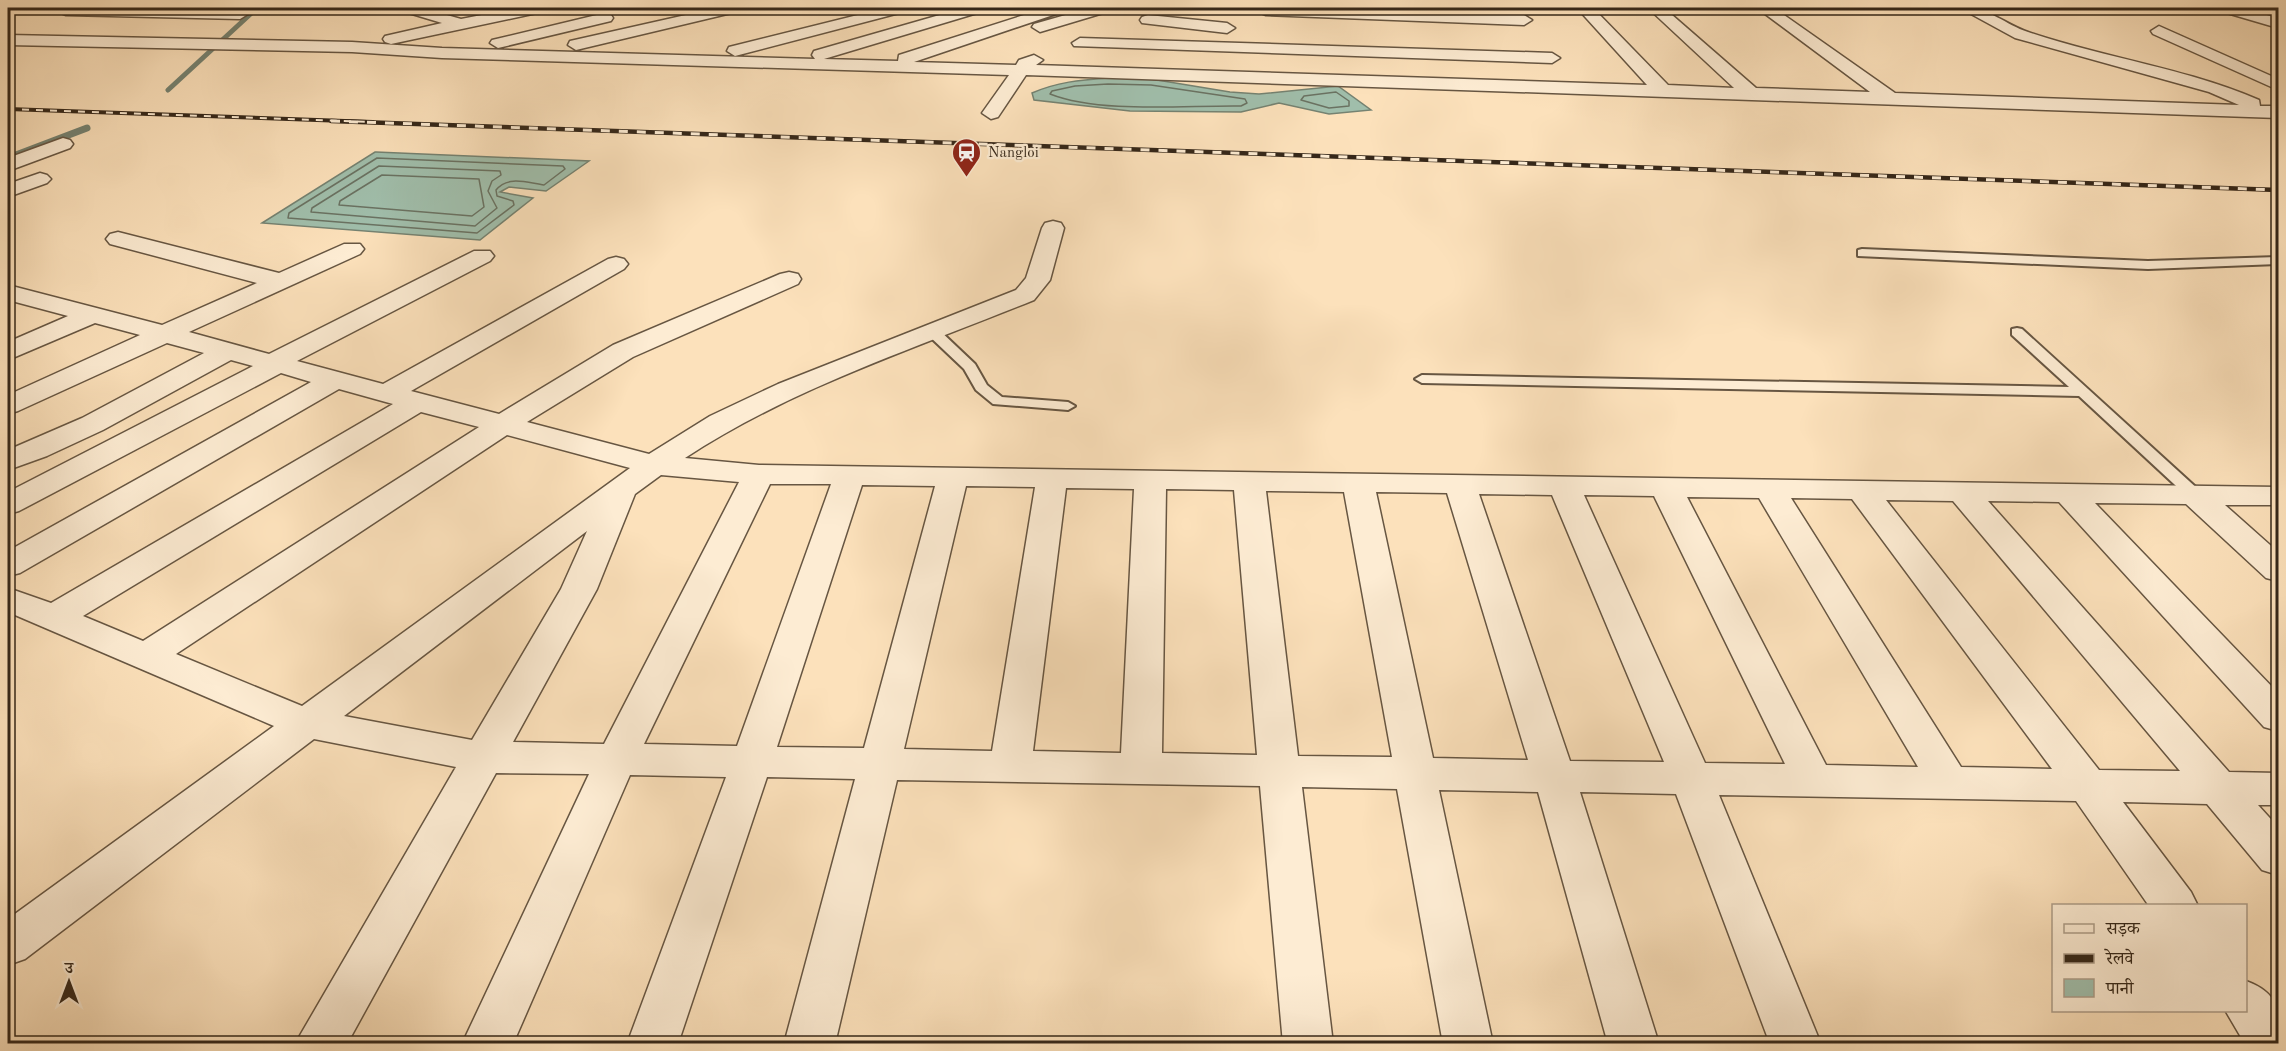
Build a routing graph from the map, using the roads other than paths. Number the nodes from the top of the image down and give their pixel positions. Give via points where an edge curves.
1 (116, 8) edge
2 (175, 8) edge
3 (407, 8) edge
4 (591, 8) edge
5 (735, 8) edge
6 (895, 8) edge
7 (979, 8) edge
8 (1060, 8) edge
9 (1104, 8) edge
10 (1179, 8) edge
11 (1585, 8) edge
12 (1656, 8) edge
13 (1765, 8) edge
14 (1968, 8) edge
15 (2225, 8) edge
16 (523, 9) edge
17 (99, 10) junction
18 (1266, 10) dead end
19 (245, 11) edge
20 (1321, 11) edge
21 (152, 12) junction
22 (618, 15) dead end
23 (2278, 23) edge
24 (123, 24) junction
25 (461, 24) junction
26 (1137, 24) junction
27 (1527, 24) edge
28 (224, 26) junction
29 (1248, 29) dead end
30 (2159, 32) dead end
31 (8, 40) edge
32 (78, 43) junction
33 (672, 44) dead end
34 (1080, 44) junction
35 (210, 45) junction
36 (352, 48) junction
37 (399, 50) junction
38 (1306, 52) junction
39 (454, 53) junction
40 (533, 56) junction
41 (41, 58) dead end
42 (616, 58) junction
43 (1552, 58) junction
44 (698, 61) junction
45 (791, 63) junction
46 (884, 66) junction
47 (929, 67) junction
48 (1021, 70) junction
49 (1298, 78) junction
50 (2278, 85) edge
51 (1576, 88) junction
52 (1663, 91) junction
53 (1752, 94) junction
54 (1891, 99) junction
55 (2273, 112) edge
56 (991, 113) dead end
57 (63, 144) dead end
58 (8, 165) edge
59 (40, 179) dead end
60 (8, 191) edge
61 (1053, 228) dead end
62 (118, 239) dead end
63 (352, 249) dead end
64 (1862, 254) dead end
65 (482, 256) dead end
66 (2278, 261) edge
67 (616, 264) dead end
68 (789, 279) dead end
69 (280, 281) junction
70 (14, 299) edge
71 (92, 315) junction
72 (932, 331) junction
73 (2017, 332) dead end
74 (162, 333) junction
75 (227, 351) junction
76 (8, 352) edge
77 (275, 364) junction
78 (1422, 379) dead end
79 (336, 380) junction
80 (2083, 392) junction
81 (402, 398) junction
82 (8, 405) edge
83 (1068, 406) dead end
84 (502, 424) junction
85 (8, 461) edge
86 (654, 465) junction
87 (759, 474) junction
88 (850, 475) junction
89 (953, 476) junction
90 (1052, 477) junction
91 (1150, 478) junction
92 (1249, 480) junction
93 (1358, 481) junction
94 (1460, 483) junction
95 (1563, 484) junction
96 (1665, 486) junction
97 (1768, 487) junction
98 (1861, 489) junction
99 (1962, 490) junction
100 (620, 492) junction
101 (2067, 492) junction
102 (2194, 494) junction
103 (2278, 496) edge
104 (8, 504) edge
105 (8, 565) edge
106 (2278, 570) edge
107 (8, 599) edge
108 (53, 618) junction
109 (146, 656) junction
110 (2278, 717) edge
111 (305, 723) junction
112 (484, 757) junction
113 (616, 760) junction
114 (752, 762) junction
115 (878, 764) junction
116 (1010, 766) junction
117 (1142, 768) junction
118 (1280, 771) junction
119 (1415, 773) junction
120 (1554, 776) junction
121 (1691, 778) junction
122 (1814, 780) junction
123 (1949, 783) junction
124 (2087, 785) junction
125 (2221, 788) junction
126 (2278, 789) edge
127 (2278, 856) edge
128 (2174, 904) edge
129 (8, 945) edge
130 (2247, 1004) edge
131 (320, 1044) edge
132 (487, 1044) edge
133 (652, 1044) edge
134 (809, 1044) edge
135 (1308, 1044) edge
136 (1468, 1044) edge
137 (1634, 1044) edge
138 (1796, 1044) edge
139 (2275, 1044) edge

1 - 17 street
2 - 21 street
3 - 25 street
4 - 37 street
5 - 40 street
6 - 44 street
7 - 45 street
8 - 46 street
9 - 47 street
10 - 26 street
11 - 52 street
12 - 53 street
13 - 54 street
14 - 55 street via 2021,35 2215,88
15 - 23 street
16 - 25 street
17 - 21 street
17 - 24 street via 62,16
18 - 20 street
19 - 21 street
19 - 28 street
20 - 27 street
20 - 38 street
21 - 24 street
22 - 39 street
24 - 28 street
24 - 32 street
25 - 36 street
26 - 29 street
26 - 34 street
27 - 43 street
28 - 35 street
30 - 50 street
31 - 32 street
32 - 35 street
32 - 41 street
33 - 42 street
34 - 38 street
34 - 48 street via 1025,64
35 - 36 street
36 - 37 street
37 - 39 street
38 - 43 street
38 - 49 street
39 - 40 street
40 - 42 street
42 - 44 street
43 - 51 street
44 - 45 street
45 - 46 street
46 - 47 street
47 - 48 street
48 - 49 street
48 - 56 street
49 - 51 street
51 - 52 street
52 - 53 street
53 - 54 street
54 - 55 street
57 - 58 street
59 - 60 street
61 - 72 street via 1038,280 1025,295
62 - 69 street
63 - 69 street
64 - 66 lane via 2148,265
65 - 77 street
67 - 81 street
68 - 84 street via 623,351
69 - 74 street
70 - 71 street
71 - 74 street
71 - 76 street
72 - 83 lane via 998,401
72 - 86 street via 720,422
73 - 80 lane
74 - 75 street
74 - 82 street
75 - 77 street
75 - 85 street via 132,405
77 - 79 street
77 - 104 street
78 - 80 lane
79 - 81 street
79 - 105 street
80 - 102 lane
81 - 84 street
81 - 108 street
84 - 86 street
84 - 109 street
86 - 87 street
86 - 100 street
87 - 88 street
87 - 113 street
88 - 89 street
88 - 114 street
89 - 90 street
89 - 115 street
90 - 91 street
90 - 116 street
91 - 92 street
91 - 117 street
92 - 93 street
92 - 118 street
93 - 94 street
93 - 119 street
94 - 95 street
94 - 120 street
95 - 96 street
95 - 121 street
96 - 97 street
96 - 122 street
97 - 98 street
97 - 123 street
98 - 99 street
98 - 124 street
99 - 101 street
99 - 125 street
100 - 111 street
100 - 112 street via 579,589
101 - 102 street
101 - 110 street
102 - 103 street
102 - 106 street
107 - 108 street
108 - 109 street
109 - 111 street
111 - 112 street
111 - 129 street
112 - 113 street
112 - 131 street
113 - 114 street
113 - 132 street
114 - 115 street
114 - 133 street
115 - 116 street
115 - 134 street
116 - 117 street
117 - 118 street
118 - 119 street
118 - 135 street
119 - 120 street
119 - 136 street
120 - 121 street
120 - 137 street
121 - 122 street
121 - 138 street
122 - 123 street
123 - 124 street
124 - 125 street
124 - 128 street
125 - 126 street
125 - 127 street
130 - 139 street

